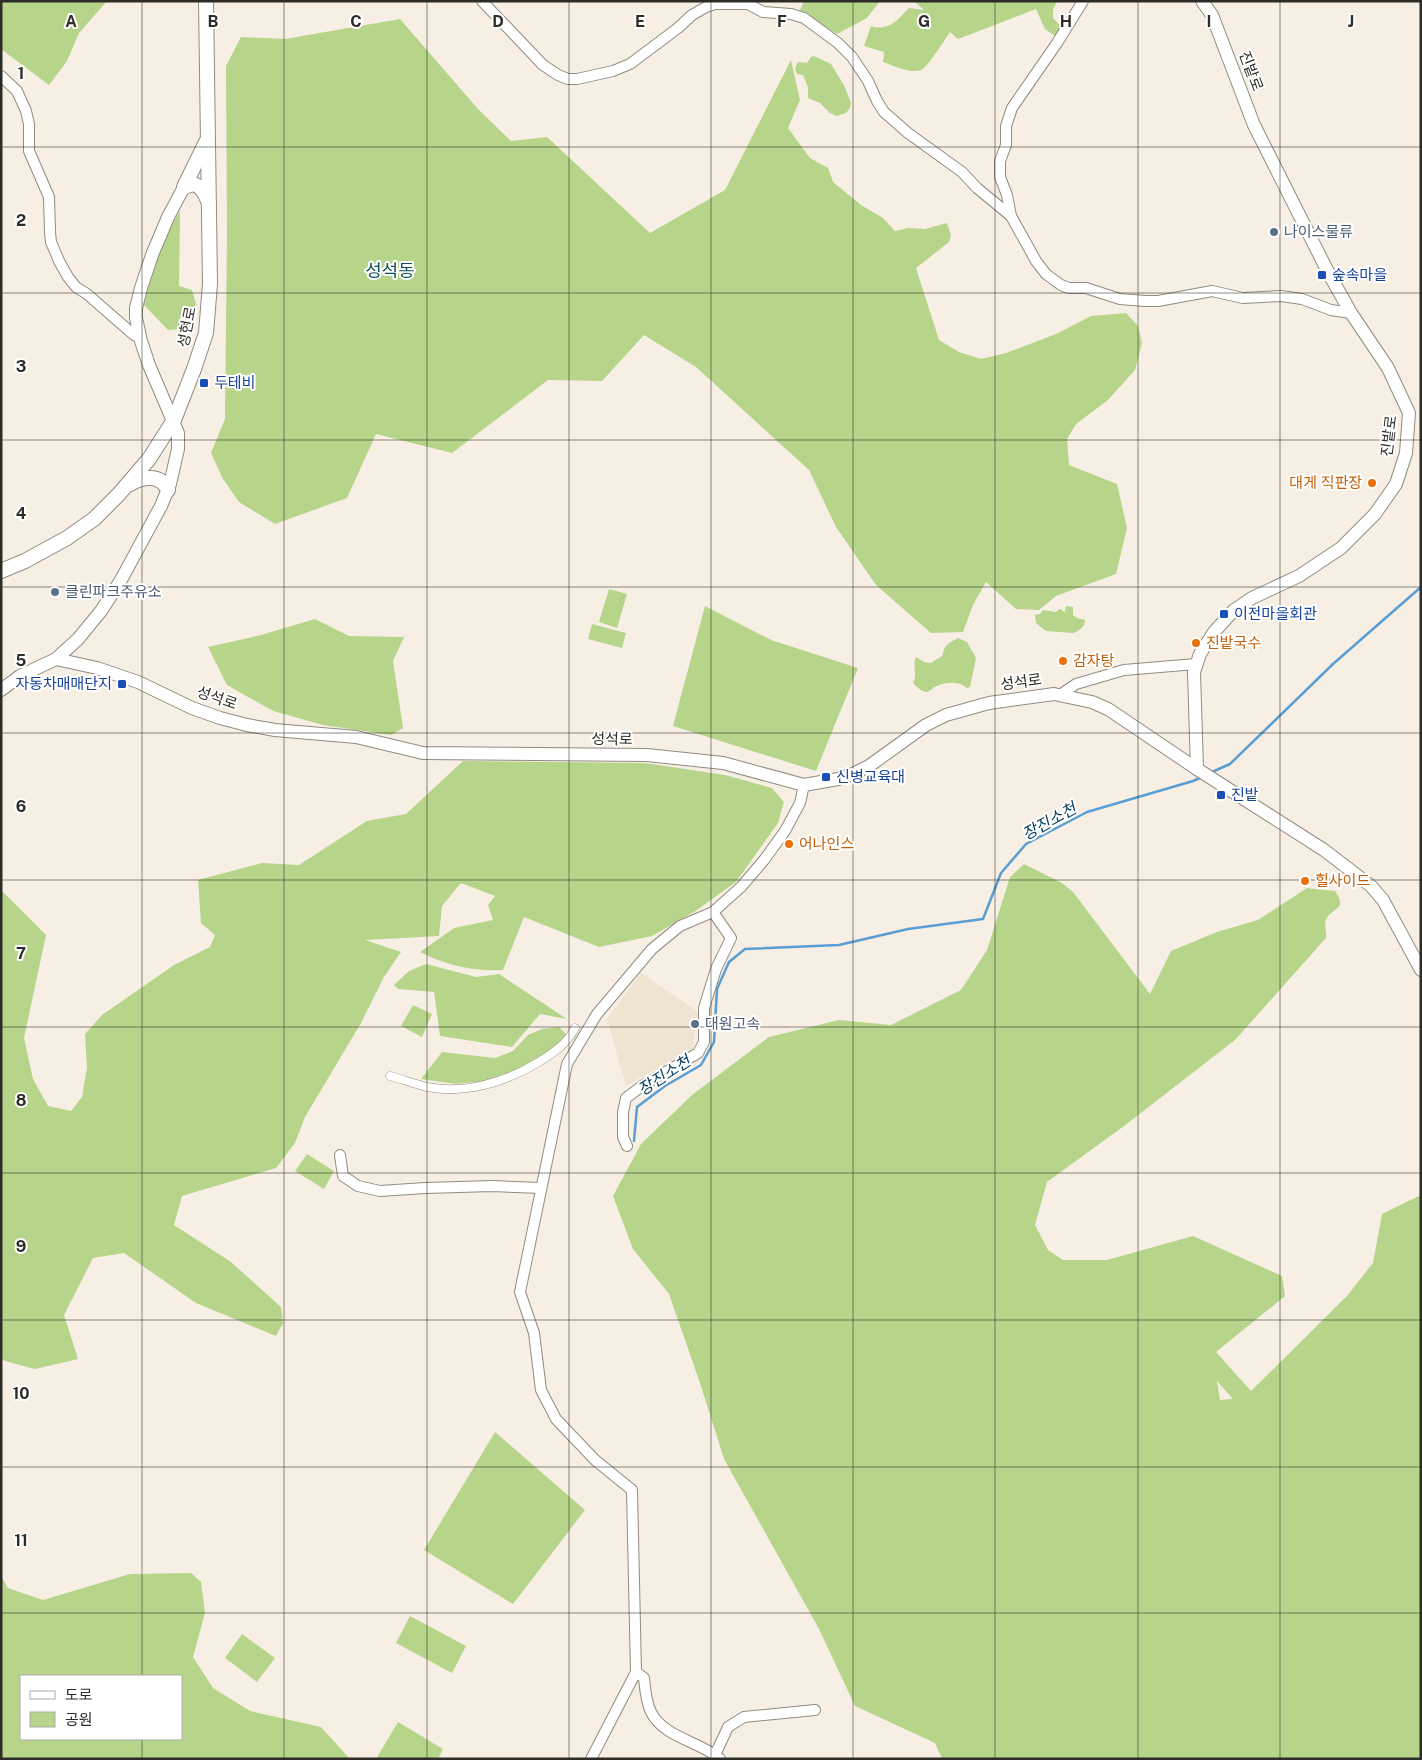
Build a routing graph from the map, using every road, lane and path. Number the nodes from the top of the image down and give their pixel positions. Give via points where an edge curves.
1 (206, 1) edge
2 (482, 1) edge
3 (1083, 1) edge
4 (1202, 1) edge
5 (1, 76) edge
6 (208, 136) junction
7 (184, 187) junction
8 (210, 203) junction
9 (1012, 216) junction
10 (1351, 313) junction
11 (140, 337) junction
12 (174, 420) junction
13 (126, 487) junction
14 (168, 490) junction
15 (1, 571) edge
16 (56, 658) junction
17 (1196, 664) junction
18 (1, 690) edge
19 (1060, 695) junction
20 (1199, 770) junction
21 (804, 785) junction
22 (713, 912) junction
23 (1421, 970) edge
24 (576, 1028) dead end
25 (390, 1076) dead end
26 (627, 1146) dead end
27 (340, 1154) dead end
28 (541, 1188) junction
29 (636, 1672) junction
30 (815, 1710) dead end
31 (718, 1757) edge
32 (591, 1759) edge

1 - 6 main road, 성현로
2 - 9 street via 543,65 558,75 577,79 630,64 692,15 716,4 748,4 764,12 804,18 852,57 884,112 962,172 976,188
3 - 9 street via 1012,108 1006,126 1000,177
4 - 10 street, 진밭로 via 1212,15 1254,125
5 - 11 street via 17,91 26,111 29,152 49,197 51,242 59,261 76,287
6 - 7 main road
6 - 8 main road, 성현로
7 - 8 main road via 198,186
7 - 11 street via 168,217 140,288 136,318
8 - 12 main road, 성현로 via 206,333
9 - 10 street via 1046,274 1069,288 1086,288 1120,299 1145,301 1212,291 1243,298 1281,296
10 - 17 street, 진밭로 via 1388,368 1410,412 1406,453 1396,484 1375,514 1341,548 1299,576 1252,598 1233,611 1214,632
11 - 12 street
12 - 13 main road, 성현로
12 - 14 street via 179,440
13 - 14 main road via 145,477 161,482
13 - 15 main road, 성현로 via 94,519 67,538
14 - 16 street via 101,611 78,639
16 - 18 street via 20,676
16 - 21 street, 성석로 via 138,682 192,708 247,726 356,737 422,753 648,755 723,763
17 - 19 street via 1124,670 1076,684
17 - 20 street, 진밭로
19 - 20 street, 성석로 via 1108,709
19 - 21 street, 성석로 via 989,703 946,715 853,774
20 - 23 street, 성석로 via 1324,850 1371,886 1383,900
21 - 22 street via 800,803 785,831 741,887
22 - 26 street via 731,938 716,969 704,1008 704,1042 698,1053 626,1098 622,1137
22 - 28 street via 680,926 652,948 597,1014 567,1064
24 - 25 street via 552,1054 523,1072 491,1084 427,1087
27 - 28 street via 343,1176 358,1186 380,1192 435,1187
28 - 29 street via 520,1292 534,1333 541,1390 556,1419 595,1460 632,1490
29 - 31 street via 644,1678 650,1711 658,1722
29 - 32 street
30 - 31 street via 744,1717 728,1727

